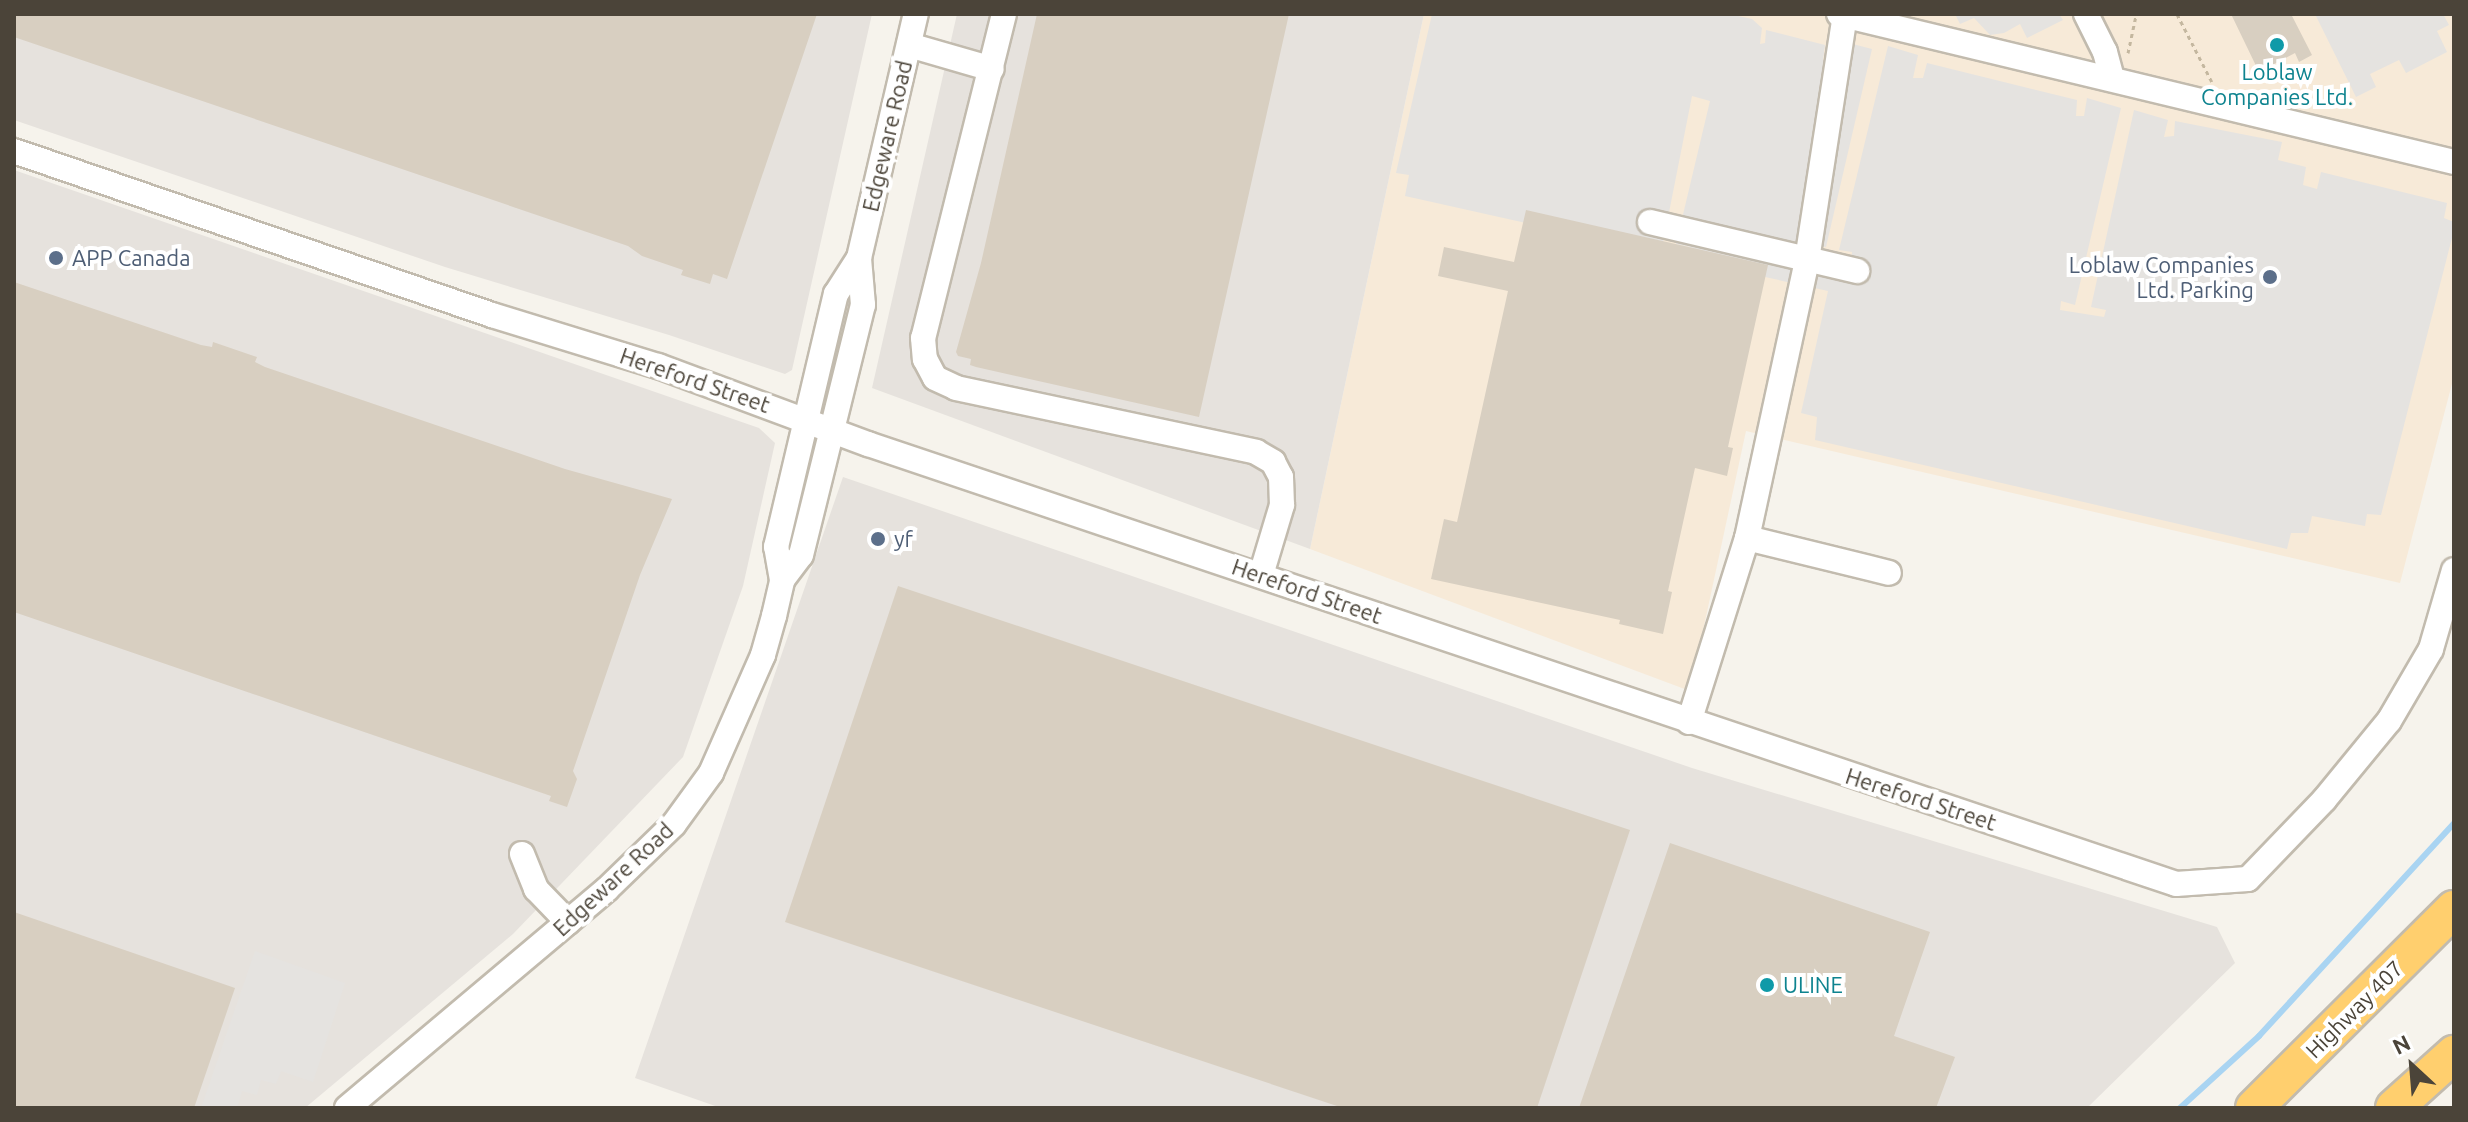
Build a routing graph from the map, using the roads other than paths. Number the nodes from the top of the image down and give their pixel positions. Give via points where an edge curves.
1 (916, 14) edge
2 (1004, 14) edge
3 (2086, 14) edge
4 (1842, 15) edge
5 (909, 45) junction
6 (992, 69) junction
7 (2117, 81) junction
8 (14, 151) edge
9 (2453, 158) edge
10 (1650, 222) dead end
11 (859, 258) junction
12 (1807, 260) junction
13 (1857, 271) dead end
14 (806, 420) junction
15 (832, 431) junction
16 (1747, 538) junction
17 (2454, 570) edge
18 (1889, 573) dead end
19 (1261, 575) junction
20 (782, 580) junction
21 (1689, 722) junction
22 (522, 854) dead end
23 (2454, 909) edge
24 (568, 922) junction
25 (2454, 1054) edge
26 (347, 1108) edge
27 (2254, 1108) edge
28 (2394, 1108) edge

1 - 5 street, Edgeware Road
2 - 6 street
3 - 7 street
4 - 7 street
4 - 12 street
5 - 6 street
5 - 11 street, Edgeware Road
6 - 19 street via 923,338 925,359 935,378 956,388 1256,452 1273,462 1281,477 1282,505
7 - 9 street
8 - 14 street, Hereford Street
10 - 12 street
11 - 14 street, Edgeware Road via 836,294
11 - 15 street, Edgeware Road via 863,305
12 - 13 street
12 - 16 street
14 - 15 street, Hereford Street
14 - 20 street, Edgeware Road via 776,547
15 - 19 street, Hereford Street
15 - 20 street, Edgeware Road via 801,555
16 - 18 street
16 - 21 street
17 - 21 street, Hereford Street via 2431,649 2389,721 2324,800 2248,879 2176,884
19 - 21 street, Hereford Street
20 - 24 street, Edgeware Road via 763,655 711,773 674,824
22 - 24 street via 536,889
23 - 27 highway, Highway 407
24 - 26 street, Edgeware Road
25 - 28 highway

